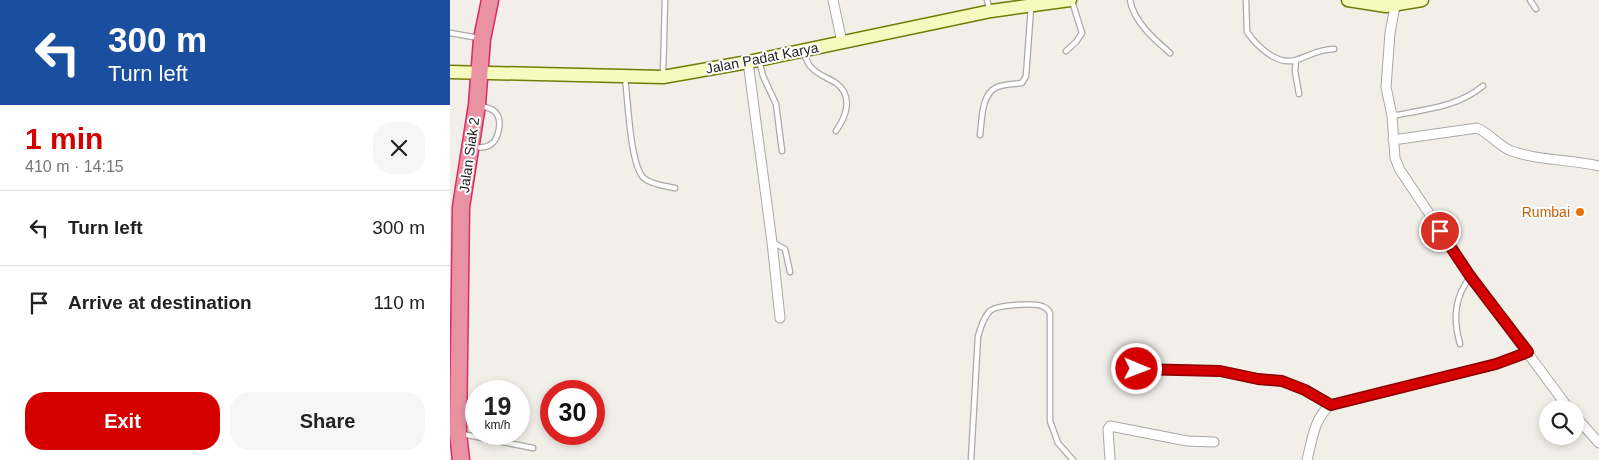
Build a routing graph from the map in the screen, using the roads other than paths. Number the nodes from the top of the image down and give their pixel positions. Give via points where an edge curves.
1 (490, 0) edge
2 (665, 0) edge
3 (834, 0) edge
4 (1071, 0) edge
5 (1130, 0) edge
6 (1246, 0) edge
7 (1348, 0) edge
8 (1422, 0) edge
9 (1530, 0) edge
10 (1015, 4) edge
11 (989, 6) edge
12 (1031, 6) junction
13 (1395, 6) junction
14 (1536, 9) dead end
15 (450, 33) edge
16 (482, 39) junction
17 (842, 42) junction
18 (1334, 49) dead end
19 (803, 50) junction
20 (1066, 51) dead end
21 (1170, 53) dead end
22 (753, 60) junction
23 (1296, 60) junction
24 (450, 72) edge
25 (480, 72) junction
26 (625, 75) junction
27 (663, 76) junction
28 (1483, 86) dead end
29 (1300, 94) dead end
30 (476, 105) junction
31 (1392, 116) junction
32 (836, 131) dead end
33 (980, 135) dead end
34 (1393, 140) junction
35 (470, 147) junction
36 (782, 151) dead end
37 (1599, 166) edge
38 (675, 188) dead end
39 (772, 242) junction
40 (790, 272) dead end
41 (1470, 276) junction
42 (780, 318) dead end
43 (1460, 344) dead end
44 (1528, 352) junction
45 (1137, 369) dead end
46 (1563, 400) edge
47 (1331, 405) junction
48 (1584, 426) edge
49 (454, 430) edge
50 (1214, 442) dead end
51 (1599, 443) edge
52 (533, 448) dead end
53 (461, 460) edge
54 (971, 460) edge
55 (1073, 460) edge
56 (1110, 460) edge
57 (1307, 460) edge

1 - 16 highway, Jalan Siak 2
2 - 27 lane
3 - 17 street
4 - 12 street, Jalan Padat Karya
4 - 20 lane via 1082,33
5 - 21 lane via 1131,9 1140,22
6 - 23 lane via 1247,32 1279,60
7 - 13 street
8 - 13 street
9 - 14 lane
10 - 11 street, Jalan Padat Karya
10 - 12 street, Jalan Padat Karya
11 - 17 street, Jalan Padat Karya
12 - 33 lane via 1026,76 1022,83 997,87 988,94
13 - 31 street via 1386,87
15 - 16 lane
16 - 25 highway, Jalan Siak 2
17 - 19 street, Jalan Padat Karya
18 - 23 lane via 1316,51
19 - 22 street, Jalan Padat Karya
19 - 32 lane via 810,65 821,76 836,83 846,96 847,109
22 - 27 street, Jalan Padat Karya
22 - 36 lane via 776,104
22 - 39 street
23 - 29 lane
24 - 25 street, Jalan Padat Karya
25 - 26 street, Jalan Padat Karya
25 - 30 highway, Jalan Siak 2
26 - 27 street, Jalan Padat Karya
26 - 38 lane via 638,173 646,180
28 - 31 lane via 1455,104
30 - 35 highway, Jalan Siak 2
30 - 35 lane via 496,112 499,126 492,144 484,148
31 - 34 street
34 - 37 street via 1477,128 1508,149 1526,155
34 - 41 street via 1400,170
35 - 49 highway, Jalan Siak 2 via 458,207
39 - 40 lane via 785,249
39 - 42 street
41 - 43 lane via 1462,286 1455,310
41 - 44 street
44 - 46 street
44 - 47 street via 1496,364
45 - 47 street via 1220,371 1282,381
47 - 57 street via 1322,411
48 - 51 street
49 - 52 lane
49 - 53 highway, Jalan Siak 2
50 - 56 street via 1187,441 1110,426
54 - 55 lane via 978,336 983,321 997,306 1038,305 1050,312 1050,421 1058,443

